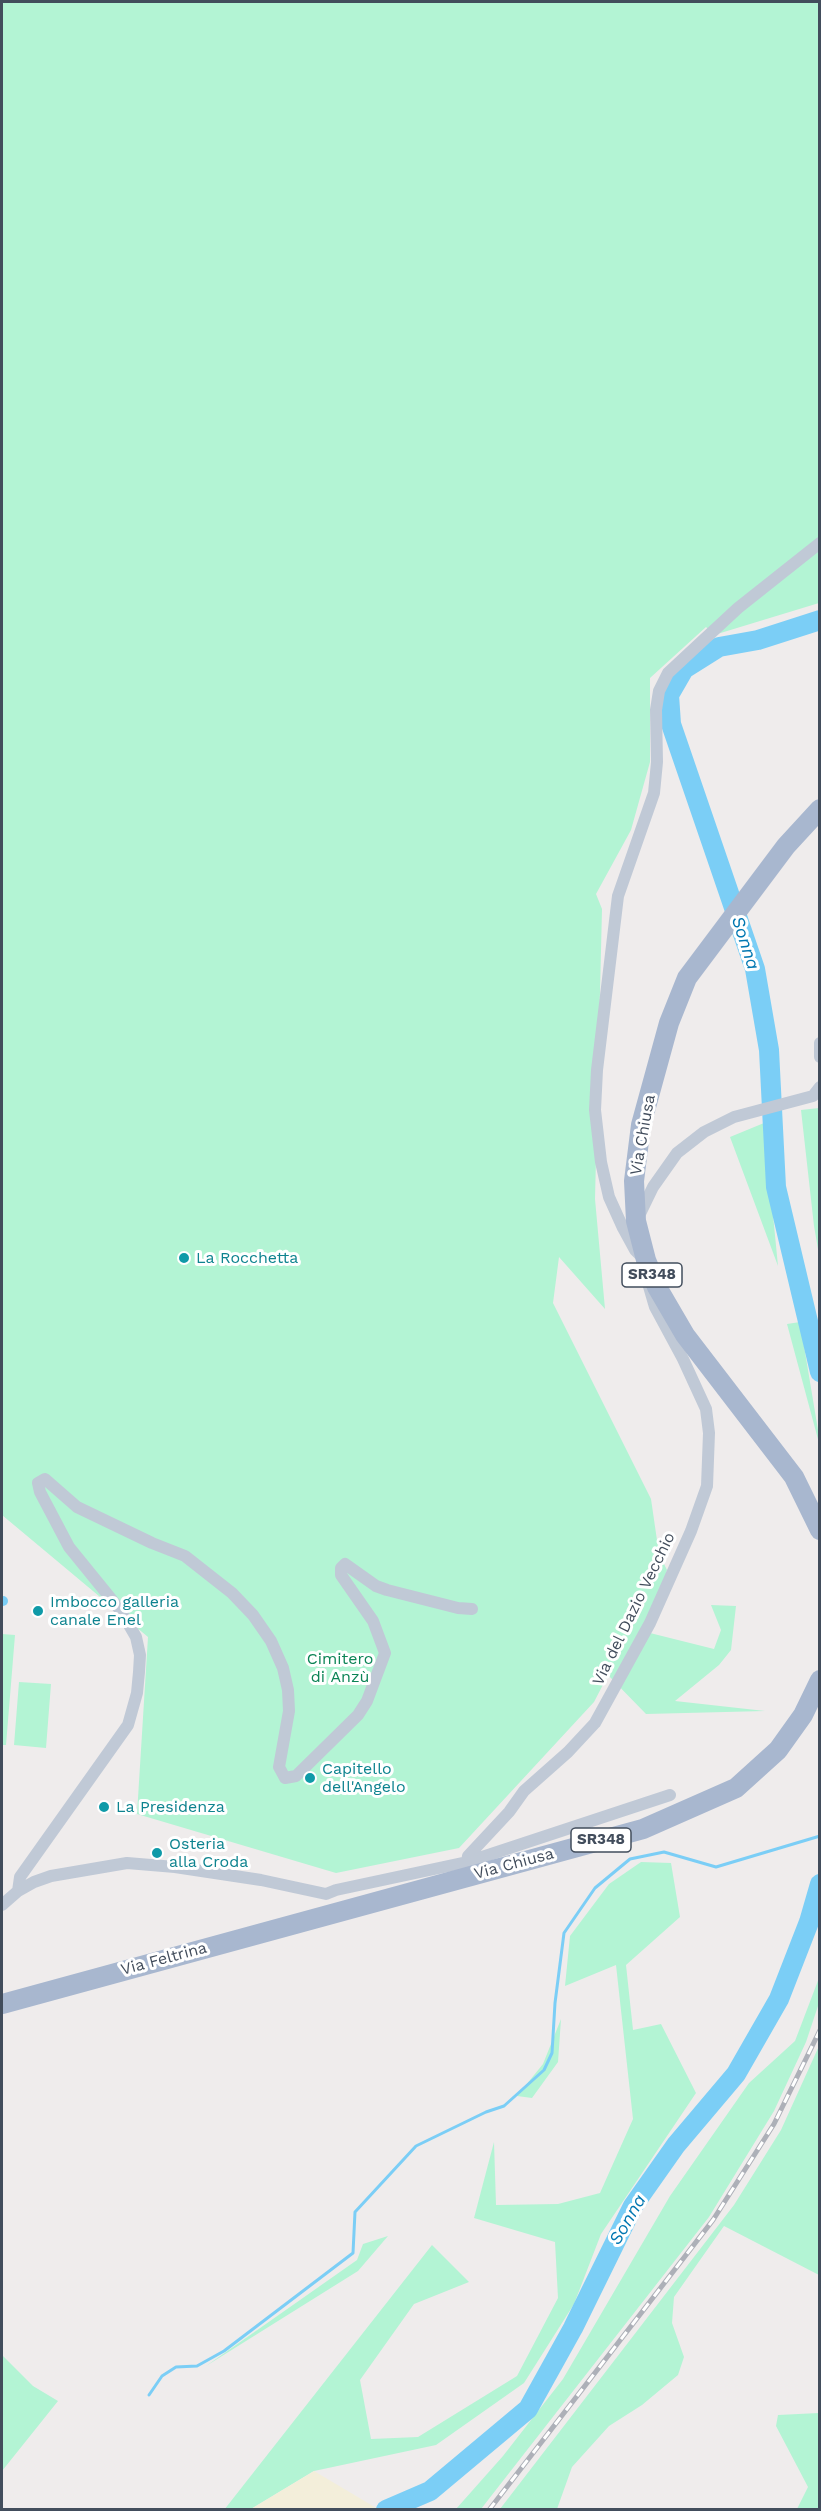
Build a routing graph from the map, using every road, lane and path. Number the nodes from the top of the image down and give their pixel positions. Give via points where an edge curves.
1 (819, 543) edge
2 (819, 809) edge
3 (819, 1043) edge
4 (819, 1057) edge
5 (819, 1087) edge
6 (636, 1221) junction
7 (646, 1260) junction
8 (819, 1530) edge
9 (472, 1609) dead end
10 (819, 1680) edge
11 (670, 1795) dead end
12 (467, 1862) junction
13 (18, 1891) junction
14 (3, 1902) edge
15 (326, 1914) joint
16 (2, 2004) edge

1 - 7 street via 697,645 668,673 659,691 654,793 618,896 595,1110 609,1197 635,1250
2 - 6 main road, Via Chiusa / SR348 via 786,846 687,978 669,1023 641,1125 634,1181
3 - 4 street
5 - 6 street via 813,1096 734,1117 704,1132 677,1153
6 - 7 main road, Via Chiusa / SR348
7 - 8 main road, Via Chiusa / SR348 via 685,1335 794,1477
7 - 12 street, Via del Dazio Vecchio via 655,1307 706,1409 707,1486 650,1623 594,1723 524,1791
9 - 13 street via 387,1590 345,1564 341,1575 373,1621 385,1653 358,1715 296,1776 285,1778 279,1767 289,1712 288,1690 271,1641 253,1615 185,1556 76,1507 45,1479 38,1483 69,1547 121,1611 136,1637 140,1664 128,1725 21,1877
10 - 15 main road, Via Chiusa / SR348 via 803,1715 778,1750 736,1788 632,1832
11 - 12 street
12 - 13 street via 326,1894 261,1880 127,1863 51,1876
13 - 14 street
15 - 16 main road, Via Feltrina / SR348

